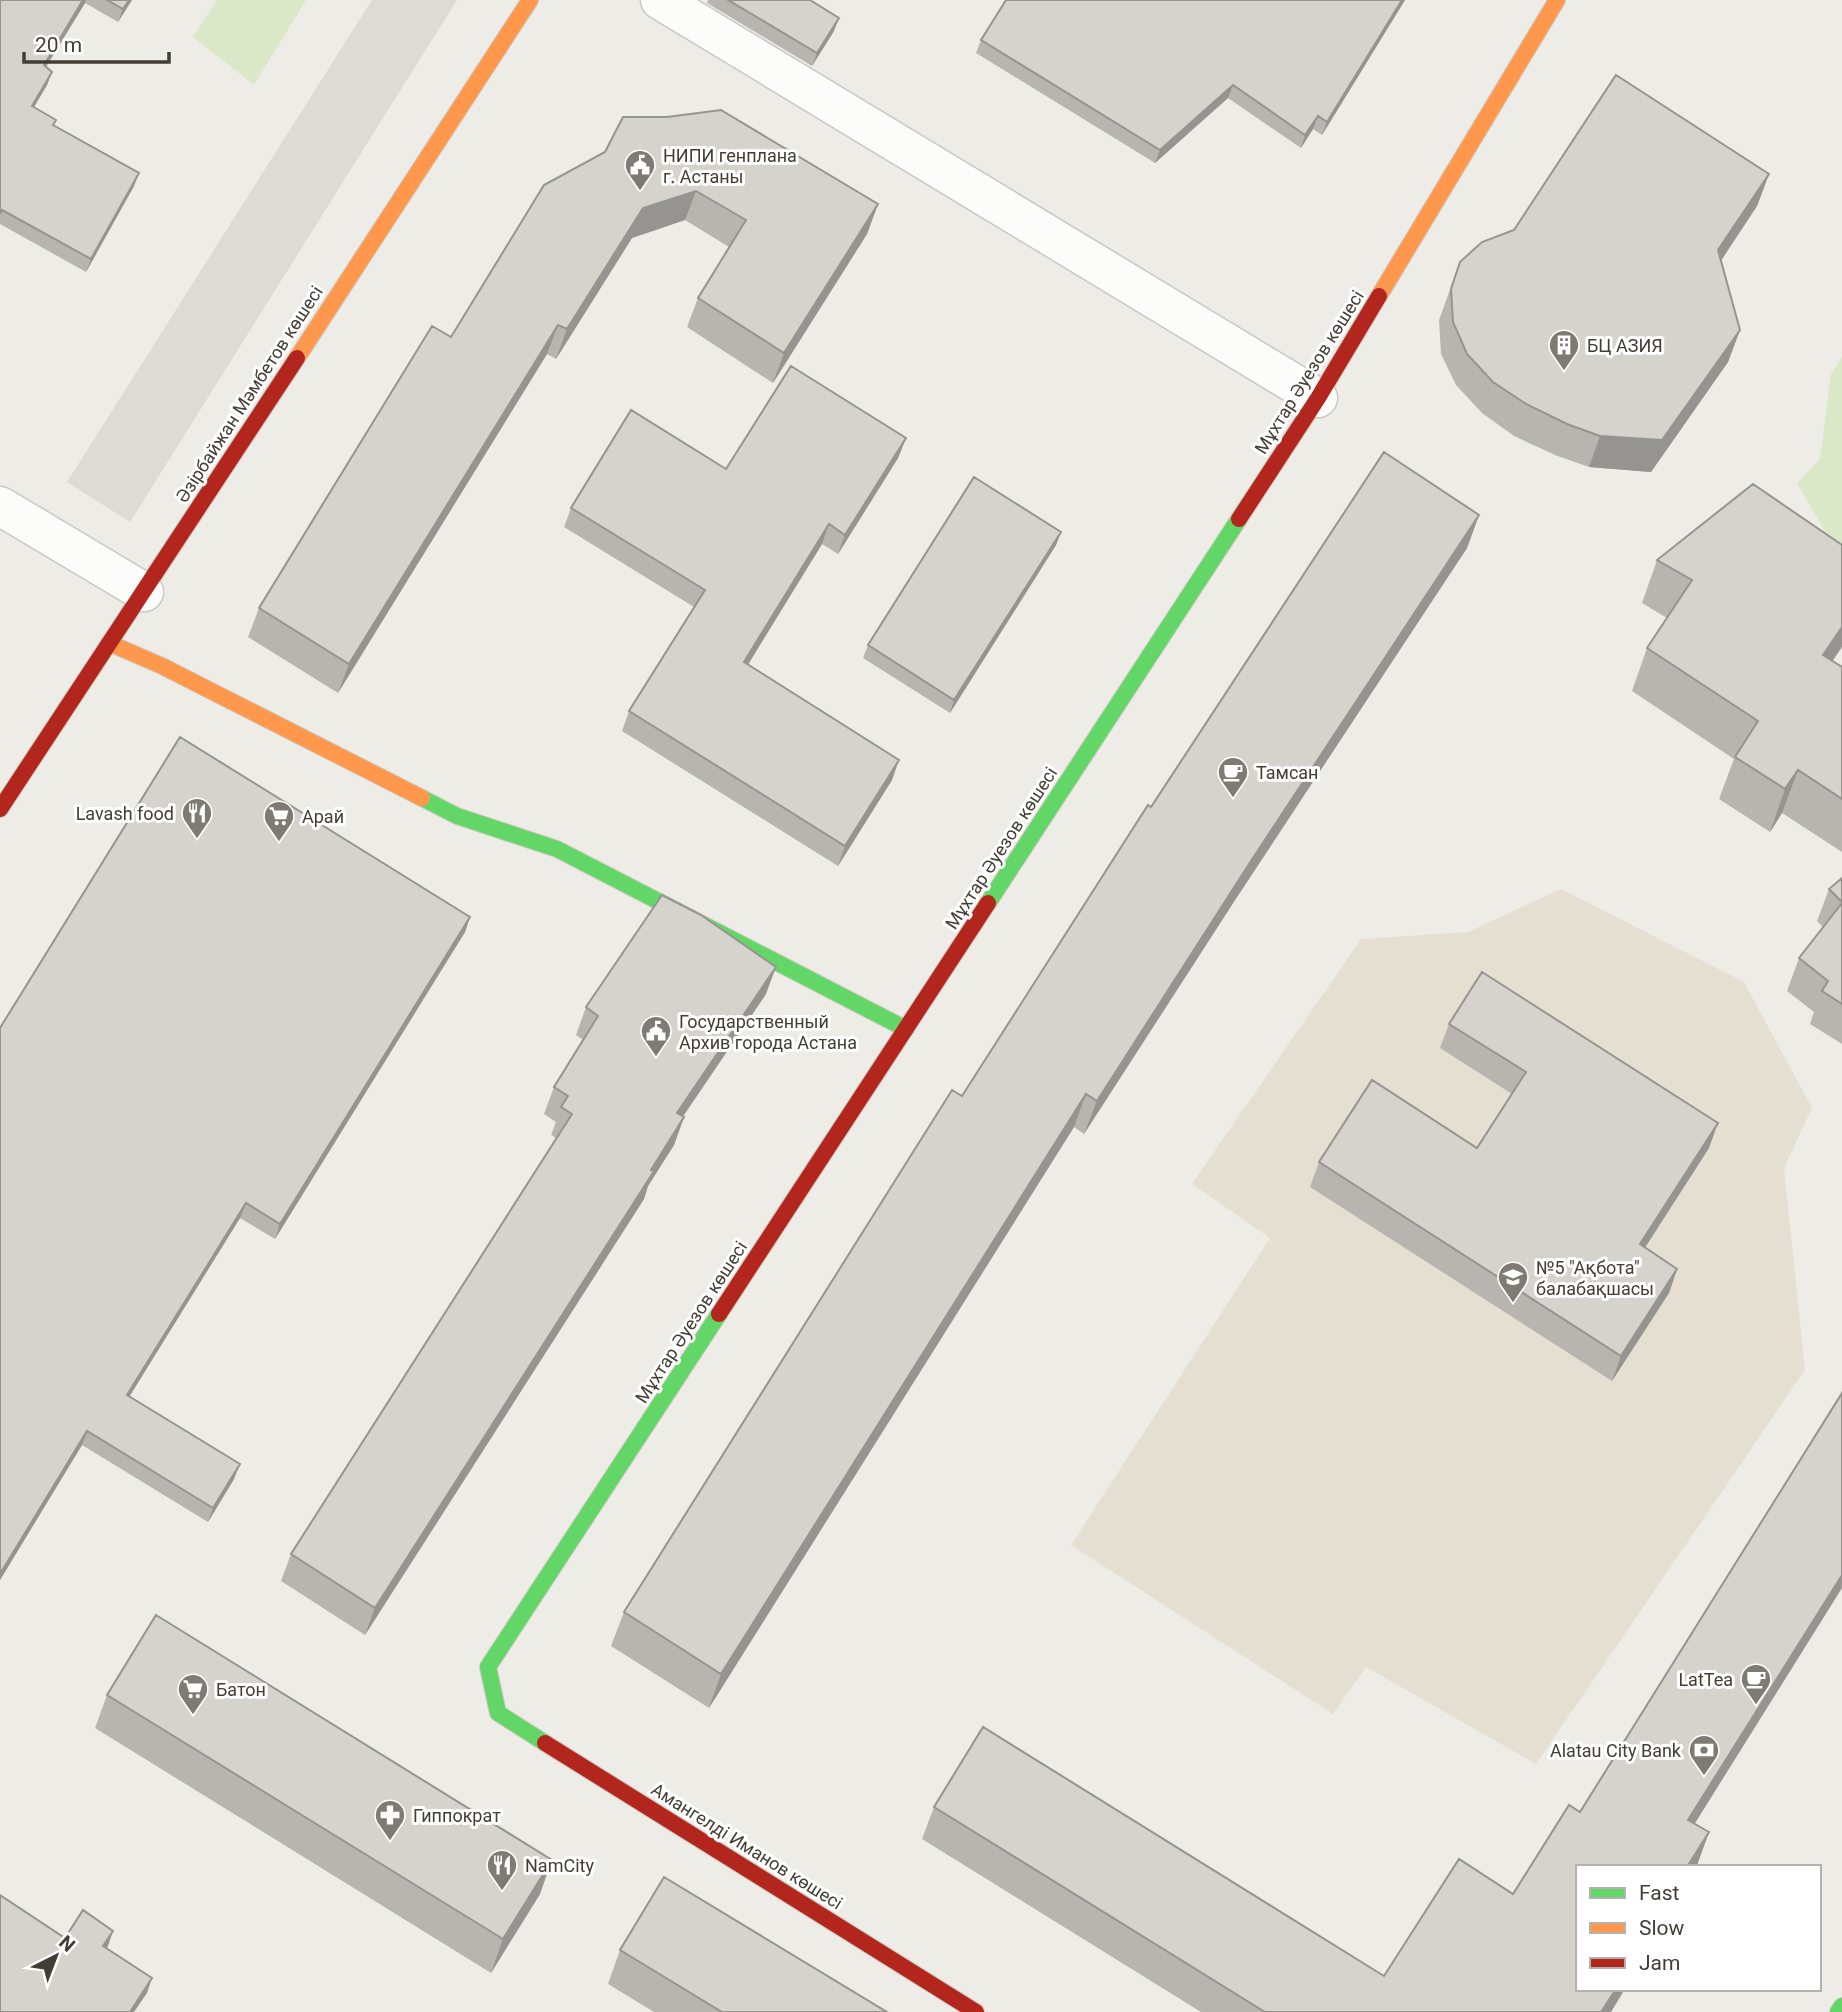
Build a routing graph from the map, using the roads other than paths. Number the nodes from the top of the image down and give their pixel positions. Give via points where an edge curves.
1 (530, 0) edge
2 (660, 0) edge
3 (1557, 0) edge
4 (1318, 398) junction
5 (0, 506) edge
6 (144, 592) junction
7 (109, 643) junction
8 (0, 808) edge
9 (906, 1029) junction
10 (498, 1713) joint
11 (1842, 2006) edge
12 (976, 2012) edge
13 (1838, 2012) edge

1 - 6 street, Әзірбайжан Мәмбетов көшесі
2 - 4 street
3 - 4 street, Мұхтар Әуезов көшесі
4 - 9 street, Мұхтар Әуезов көшесі
5 - 6 street
6 - 7 street, Әзірбайжан Мәмбетов көшесі
7 - 8 street, Әзірбайжан Мәмбетов көшесі
7 - 9 street via 457,816 557,849
9 - 10 street, Мұхтар Әуезов көшесі via 488,1667
10 - 12 street, Амангелді Иманов көшесі
11 - 13 street

